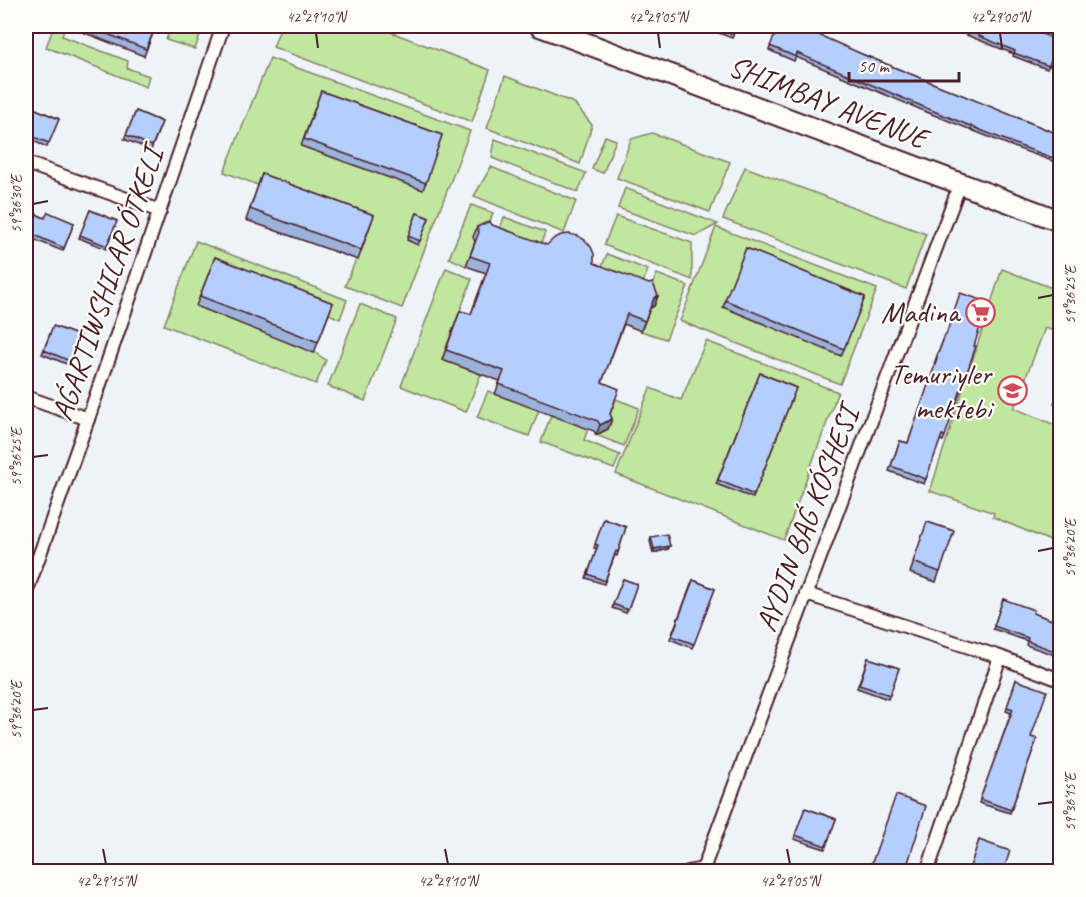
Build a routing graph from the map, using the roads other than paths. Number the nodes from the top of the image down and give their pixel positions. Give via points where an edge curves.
1 (223, 26) edge
2 (540, 26) edge
3 (1051, 26) edge
4 (1060, 29) edge
5 (26, 163) edge
6 (960, 184) junction
7 (160, 211) junction
8 (1060, 221) edge
9 (26, 397) edge
10 (88, 419) junction
11 (26, 594) edge
12 (806, 594) junction
13 (1000, 657) junction
14 (1060, 680) edge
15 (705, 871) edge
16 (688, 872) edge
17 (927, 872) edge

1 - 7 street
2 - 6 main road, SHIMBAY AVENUE
3 - 4 street
5 - 7 street
6 - 8 main road, SHIMBAY AVENUE
6 - 12 street
7 - 10 street
9 - 10 street
10 - 11 street
12 - 13 street
12 - 15 street
13 - 14 street
13 - 17 street
15 - 16 street

